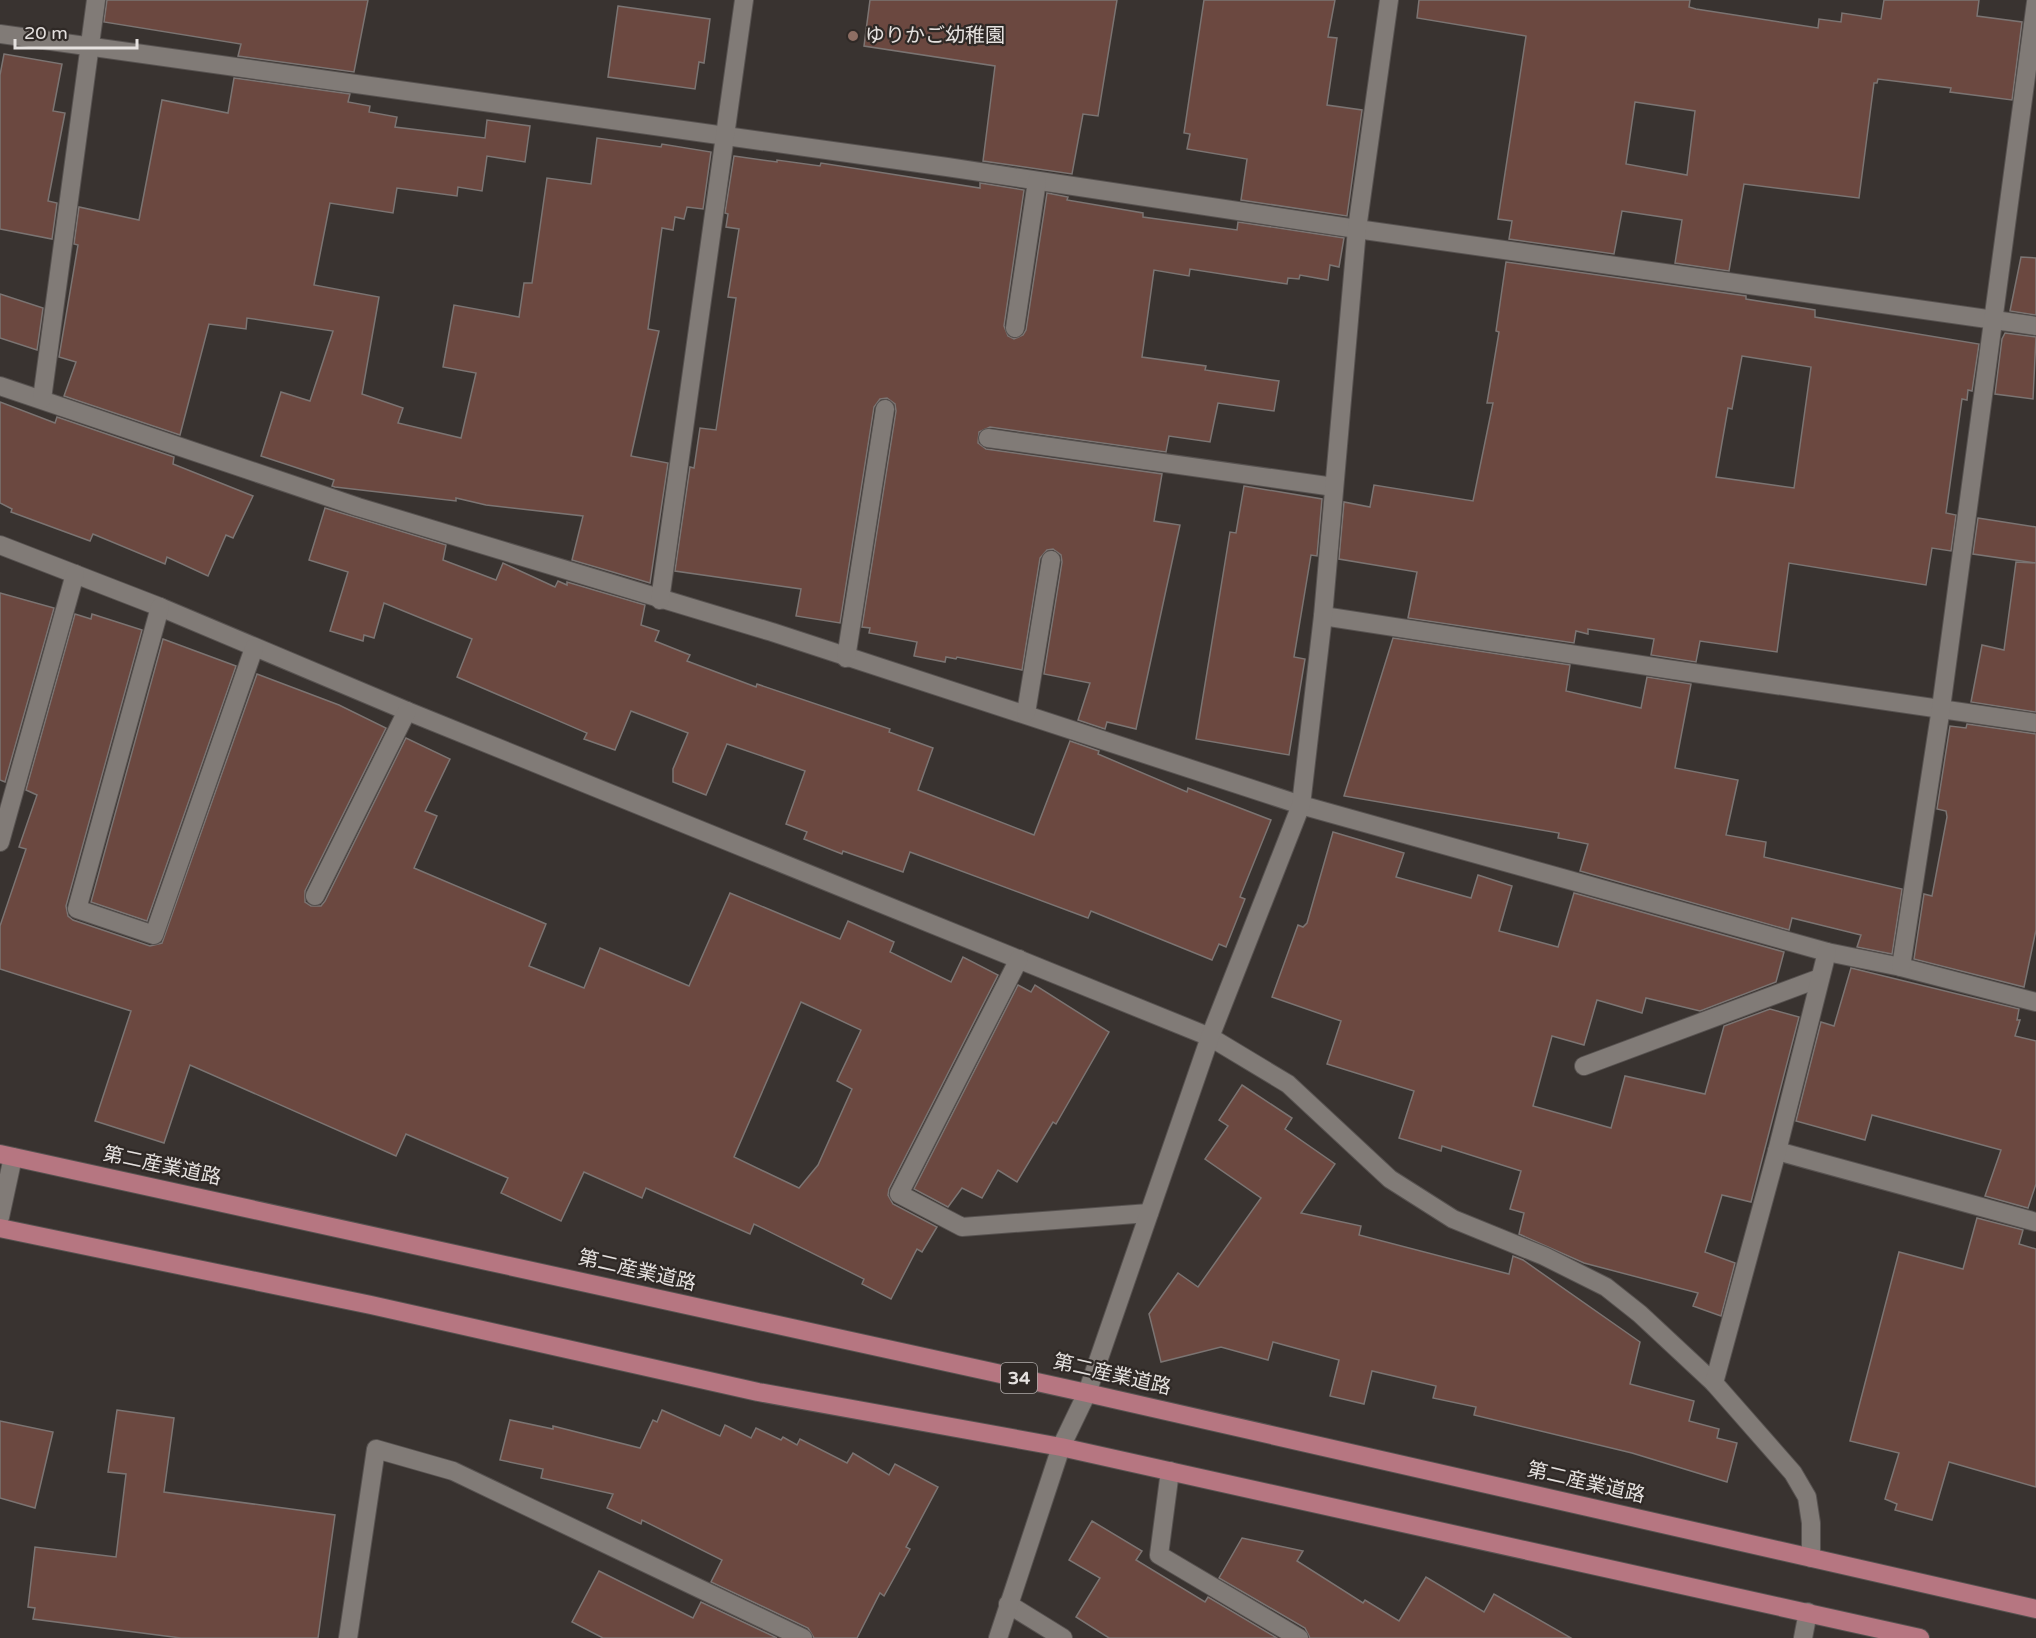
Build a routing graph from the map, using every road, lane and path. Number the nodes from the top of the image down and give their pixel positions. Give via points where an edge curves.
1 (96, 0) edge
2 (744, 0) edge
3 (1389, 0) edge
4 (2036, 2) edge
5 (0, 34) edge
6 (90, 47) junction
7 (724, 136) junction
8 (1037, 181) junction
9 (1357, 229) junction
10 (1991, 320) junction
11 (2036, 326) edge
12 (1015, 328) dead end
13 (0, 386) edge
14 (42, 399) junction
15 (885, 409) dead end
16 (988, 438) dead end
17 (1334, 487) junction
18 (0, 545) edge
19 (1051, 560) dead end
20 (75, 574) junction
21 (660, 600) junction
22 (160, 607) junction
23 (1323, 615) junction
24 (254, 648) junction
25 (846, 658) junction
26 (1941, 708) junction
27 (407, 711) junction
28 (1026, 713) junction
29 (2036, 723) edge
30 (1301, 805) junction
31 (0, 842) edge
32 (315, 896) dead end
33 (1827, 952) junction
34 (1019, 959) junction
35 (1901, 967) junction
36 (1820, 978) junction
37 (2036, 1002) edge
38 (1210, 1037) junction
39 (1584, 1066) dead end
40 (1777, 1151) junction
41 (6, 1155) edge
42 (1149, 1213) junction
43 (0, 1217) edge
44 (2036, 1222) edge
45 (0, 1228) edge
46 (1714, 1383) junction
47 (1087, 1393) junction
48 (1061, 1447) junction
49 (1170, 1471) junction
50 (1811, 1558) junction
51 (1008, 1604) junction
52 (2036, 1609) edge
53 (1808, 1612) junction
54 (348, 1638) edge
55 (803, 1638) edge
56 (998, 1638) edge
57 (1064, 1638) edge
58 (1299, 1638) edge
59 (1803, 1638) edge
60 (1920, 1638) edge

1 - 6 street
2 - 7 street
3 - 9 street
4 - 10 street
5 - 6 street
6 - 7 street
6 - 14 street
7 - 8 street
7 - 21 street
8 - 9 street
8 - 12 street
9 - 10 street
9 - 17 street
10 - 11 street
10 - 26 street
13 - 14 street
14 - 21 street via 358,507
15 - 25 street
16 - 17 street
17 - 23 street
18 - 20 street
19 - 28 street
20 - 22 street
20 - 31 street
21 - 25 street
22 - 24 street
22 - 24 street via 76,909 154,935
23 - 26 street
23 - 30 street
24 - 27 street
25 - 28 street
26 - 29 street
26 - 35 street
27 - 32 street
27 - 34 street
28 - 30 street
30 - 33 street
30 - 38 street
33 - 35 street
33 - 36 street
34 - 38 street
34 - 42 street via 899,1194 962,1227
35 - 37 street
36 - 39 street
36 - 40 street
38 - 42 street
38 - 46 street via 1288,1084 1390,1179 1453,1219 1544,1256 1606,1287
40 - 44 street
40 - 46 street
41 - 43 street
41 - 47 main road, 第二産業道路 / 34
42 - 47 street
45 - 48 main road via 371,1305 759,1392
46 - 50 street via 1793,1473 1807,1497
47 - 48 street
47 - 50 main road, 第二産業道路 / 34
48 - 49 main road
48 - 51 street
49 - 53 main road
49 - 58 street via 1159,1555
50 - 52 main road, 第二産業道路 / 34
51 - 56 street
51 - 57 street
53 - 59 street
53 - 60 main road
54 - 55 street via 376,1449 453,1471

